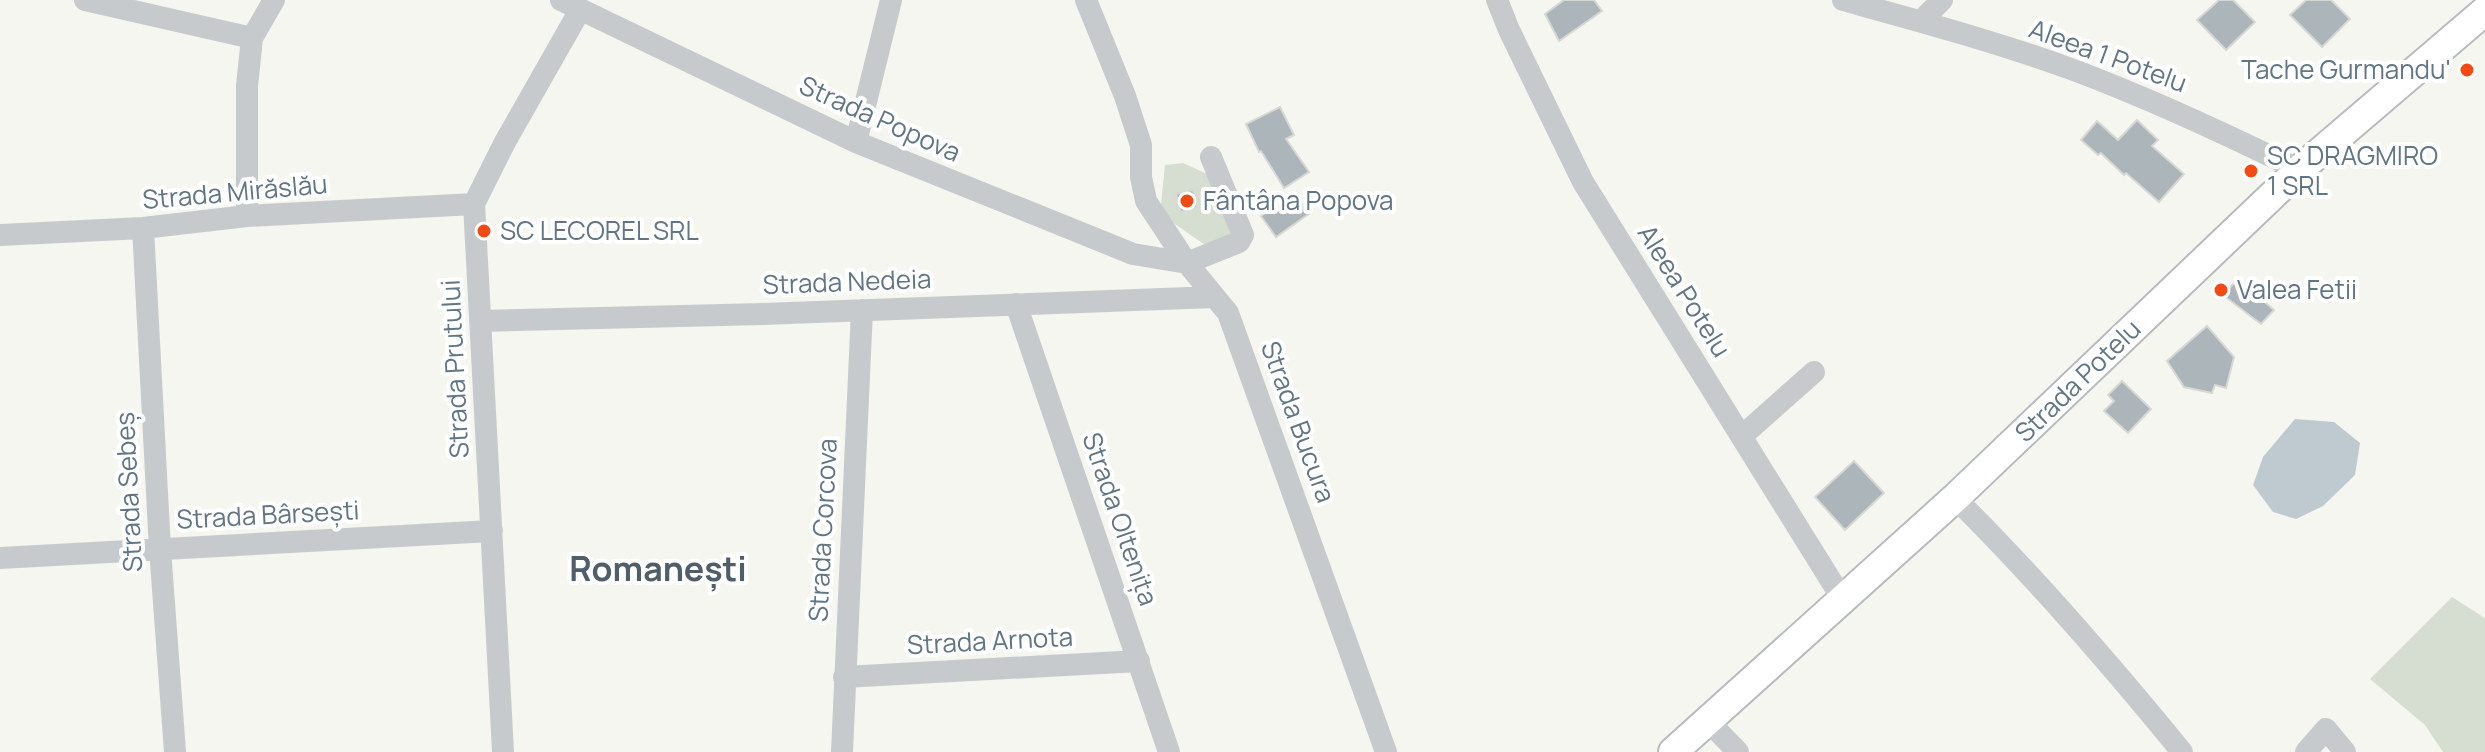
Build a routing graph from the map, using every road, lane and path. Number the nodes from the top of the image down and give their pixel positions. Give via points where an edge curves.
1 (85, 0) edge
2 (274, 0) edge
3 (891, 0) edge
4 (1086, 0) edge
5 (1497, 0) edge
6 (1843, 0) edge
7 (1942, 0) edge
8 (570, 5) edge
9 (2485, 11) edge
10 (1921, 21) junction
11 (252, 38) junction
12 (856, 142) junction
13 (1211, 157) dead end
14 (2299, 170) junction
15 (474, 204) junction
16 (247, 216) junction
17 (143, 228) junction
18 (0, 235) edge
19 (1187, 263) junction
20 (1215, 297) junction
21 (1016, 304) junction
22 (862, 310) junction
23 (480, 321) junction
24 (1814, 372) dead end
25 (1742, 436) junction
26 (1955, 498) junction
27 (492, 531) junction
28 (160, 549) junction
29 (0, 558) edge
30 (1843, 600) junction
31 (1139, 661) junction
32 (844, 677) junction
33 (1708, 721) junction
34 (175, 752) edge
35 (503, 752) edge
36 (842, 752) edge
37 (1169, 752) edge
38 (1386, 752) edge
39 (1673, 752) edge
40 (1738, 752) edge
41 (2182, 752) edge
42 (2306, 752) edge
43 (2345, 752) edge

1 - 11 street
2 - 11 street
3 - 12 street
4 - 19 street, Strada Bucura via 1141,145 1146,201
5 - 25 street, Aleea Potelu via 1583,182
6 - 10 street, Aleea 1 Potelu
7 - 10 street
8 - 12 street, Strada Popova
8 - 15 street, Strada Prutului
9 - 14 main road, Strada Potelu
10 - 14 street, Aleea 1 Potelu via 2082,74 2193,118
11 - 16 street
12 - 19 street, Strada Popova via 1133,254
13 - 19 street via 1243,235 1239,242
14 - 26 main road, Strada Potelu
15 - 16 street, Strada Mirăslău
15 - 23 street, Strada Prutului
16 - 17 street, Strada Mirăslău
17 - 18 street, Strada Mirăslău
17 - 28 street, Strada Sebeș
19 - 20 street, Strada Bucura
20 - 21 street, Strada Nedeia
20 - 38 street, Strada Bucura via 1228,313
21 - 22 street, Strada Nedeia
21 - 31 street, Strada Oltenița
22 - 23 street, Strada Nedeia
22 - 32 street, Strada Corcova
23 - 27 street, Strada Prutului
24 - 25 street
25 - 30 street, Aleea Potelu
26 - 30 main road, Strada Potelu
26 - 41 street via 2050,597
27 - 28 street, Strada Bârsești
27 - 35 street, Strada Prutului
28 - 29 street, Strada Bârsești
28 - 34 street, Strada Sebeș
30 - 33 main road, Strada Potelu
31 - 32 street, Strada Arnota
31 - 37 street, Strada Oltenița
32 - 36 street, Strada Corcova
33 - 39 main road, Strada Potelu
33 - 40 street
42 - 43 street via 2326,729

